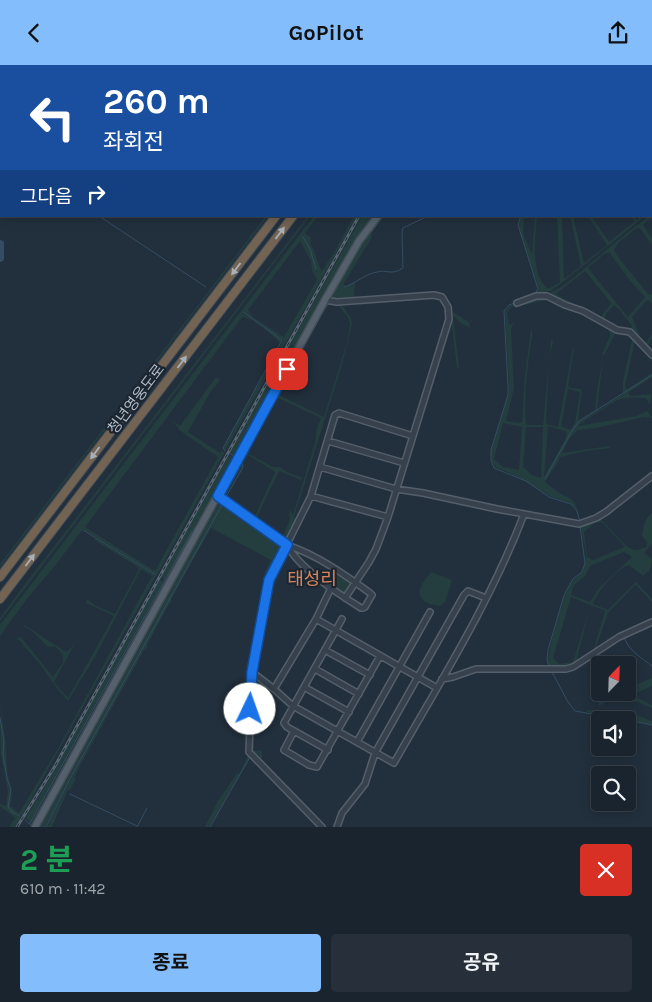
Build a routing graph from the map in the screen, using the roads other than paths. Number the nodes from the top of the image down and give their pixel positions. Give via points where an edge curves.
1 (275, 217) edge
2 (292, 217) edge
3 (377, 217) edge
4 (325, 300) junction
5 (517, 303) dead end
6 (652, 355) edge
7 (413, 436) junction
8 (328, 441) junction
9 (404, 463) junction
10 (320, 467) junction
11 (652, 476) edge
12 (396, 489) junction
13 (218, 496) junction
14 (311, 496) junction
15 (524, 514) junction
16 (388, 517) junction
17 (287, 545) junction
18 (0, 577) edge
19 (355, 583) junction
20 (331, 588) junction
21 (345, 598) junction
22 (486, 598) junction
23 (0, 599) edge
24 (430, 612) dead end
25 (316, 619) junction
26 (342, 619) dead end
27 (652, 622) edge
28 (336, 631) junction
29 (325, 650) junction
30 (380, 656) junction
31 (399, 667) junction
32 (315, 669) junction
33 (252, 672) junction
34 (370, 675) junction
35 (418, 677) junction
36 (442, 679) junction
37 (304, 687) junction
38 (437, 688) junction
39 (274, 689) junction
40 (359, 694) junction
41 (294, 706) junction
42 (349, 712) junction
43 (294, 731) junction
44 (338, 732) junction
45 (357, 742) junction
46 (328, 750) junction
47 (375, 753) junction
48 (35, 827) edge
49 (322, 827) edge
50 (336, 827) edge

1 -> 18 highway, 청년영웅도로
23 -> 2 highway, 청년영웅도로
3 - 4 main road via 359,241
4 - 7 street via 337,302 434,295 445,300 449,319
4 - 13 main road
5 - 6 street via 547,296 617,330 630,332
7 - 8 street via 339,413 335,415
7 - 9 street
8 - 9 street
8 - 10 street
9 - 12 street
10 - 12 street
10 - 14 street
11 - 15 street via 606,512 580,523
12 - 15 street
12 - 16 street
13 - 17 street
13 - 48 main road
14 - 16 street
14 - 17 street
15 - 22 street via 508,556
16 - 19 street via 376,549
17 - 19 street via 305,551
17 - 20 street via 293,555
17 - 33 street via 269,580
19 - 21 street
19 - 21 street via 372,595 365,607
20 - 21 street
20 - 25 street
22 - 35 street via 466,592
22 - 36 street
24 - 31 street
25 - 28 street
25 - 39 street
26 - 28 street
27 - 36 street via 619,637 573,667 551,670 476,669
28 - 29 street
28 - 30 street
29 - 32 street
29 - 34 street
30 - 31 street
30 - 34 street
31 - 35 street
31 - 45 street
32 - 37 street
32 - 40 street
33 - 39 street
33 - 49 street via 249,752
34 - 40 street
35 - 38 street
35 - 47 street
36 - 38 street
37 - 41 street
37 - 42 street
38 - 47 street via 394,763
39 - 41 street
40 - 42 street
41 - 43 street via 284,723
41 - 44 street
42 - 44 street
43 - 46 street
43 - 46 street via 284,750 309,765 317,767
44 - 45 street
44 - 46 street
45 - 47 street
47 - 50 street via 365,784 342,813

